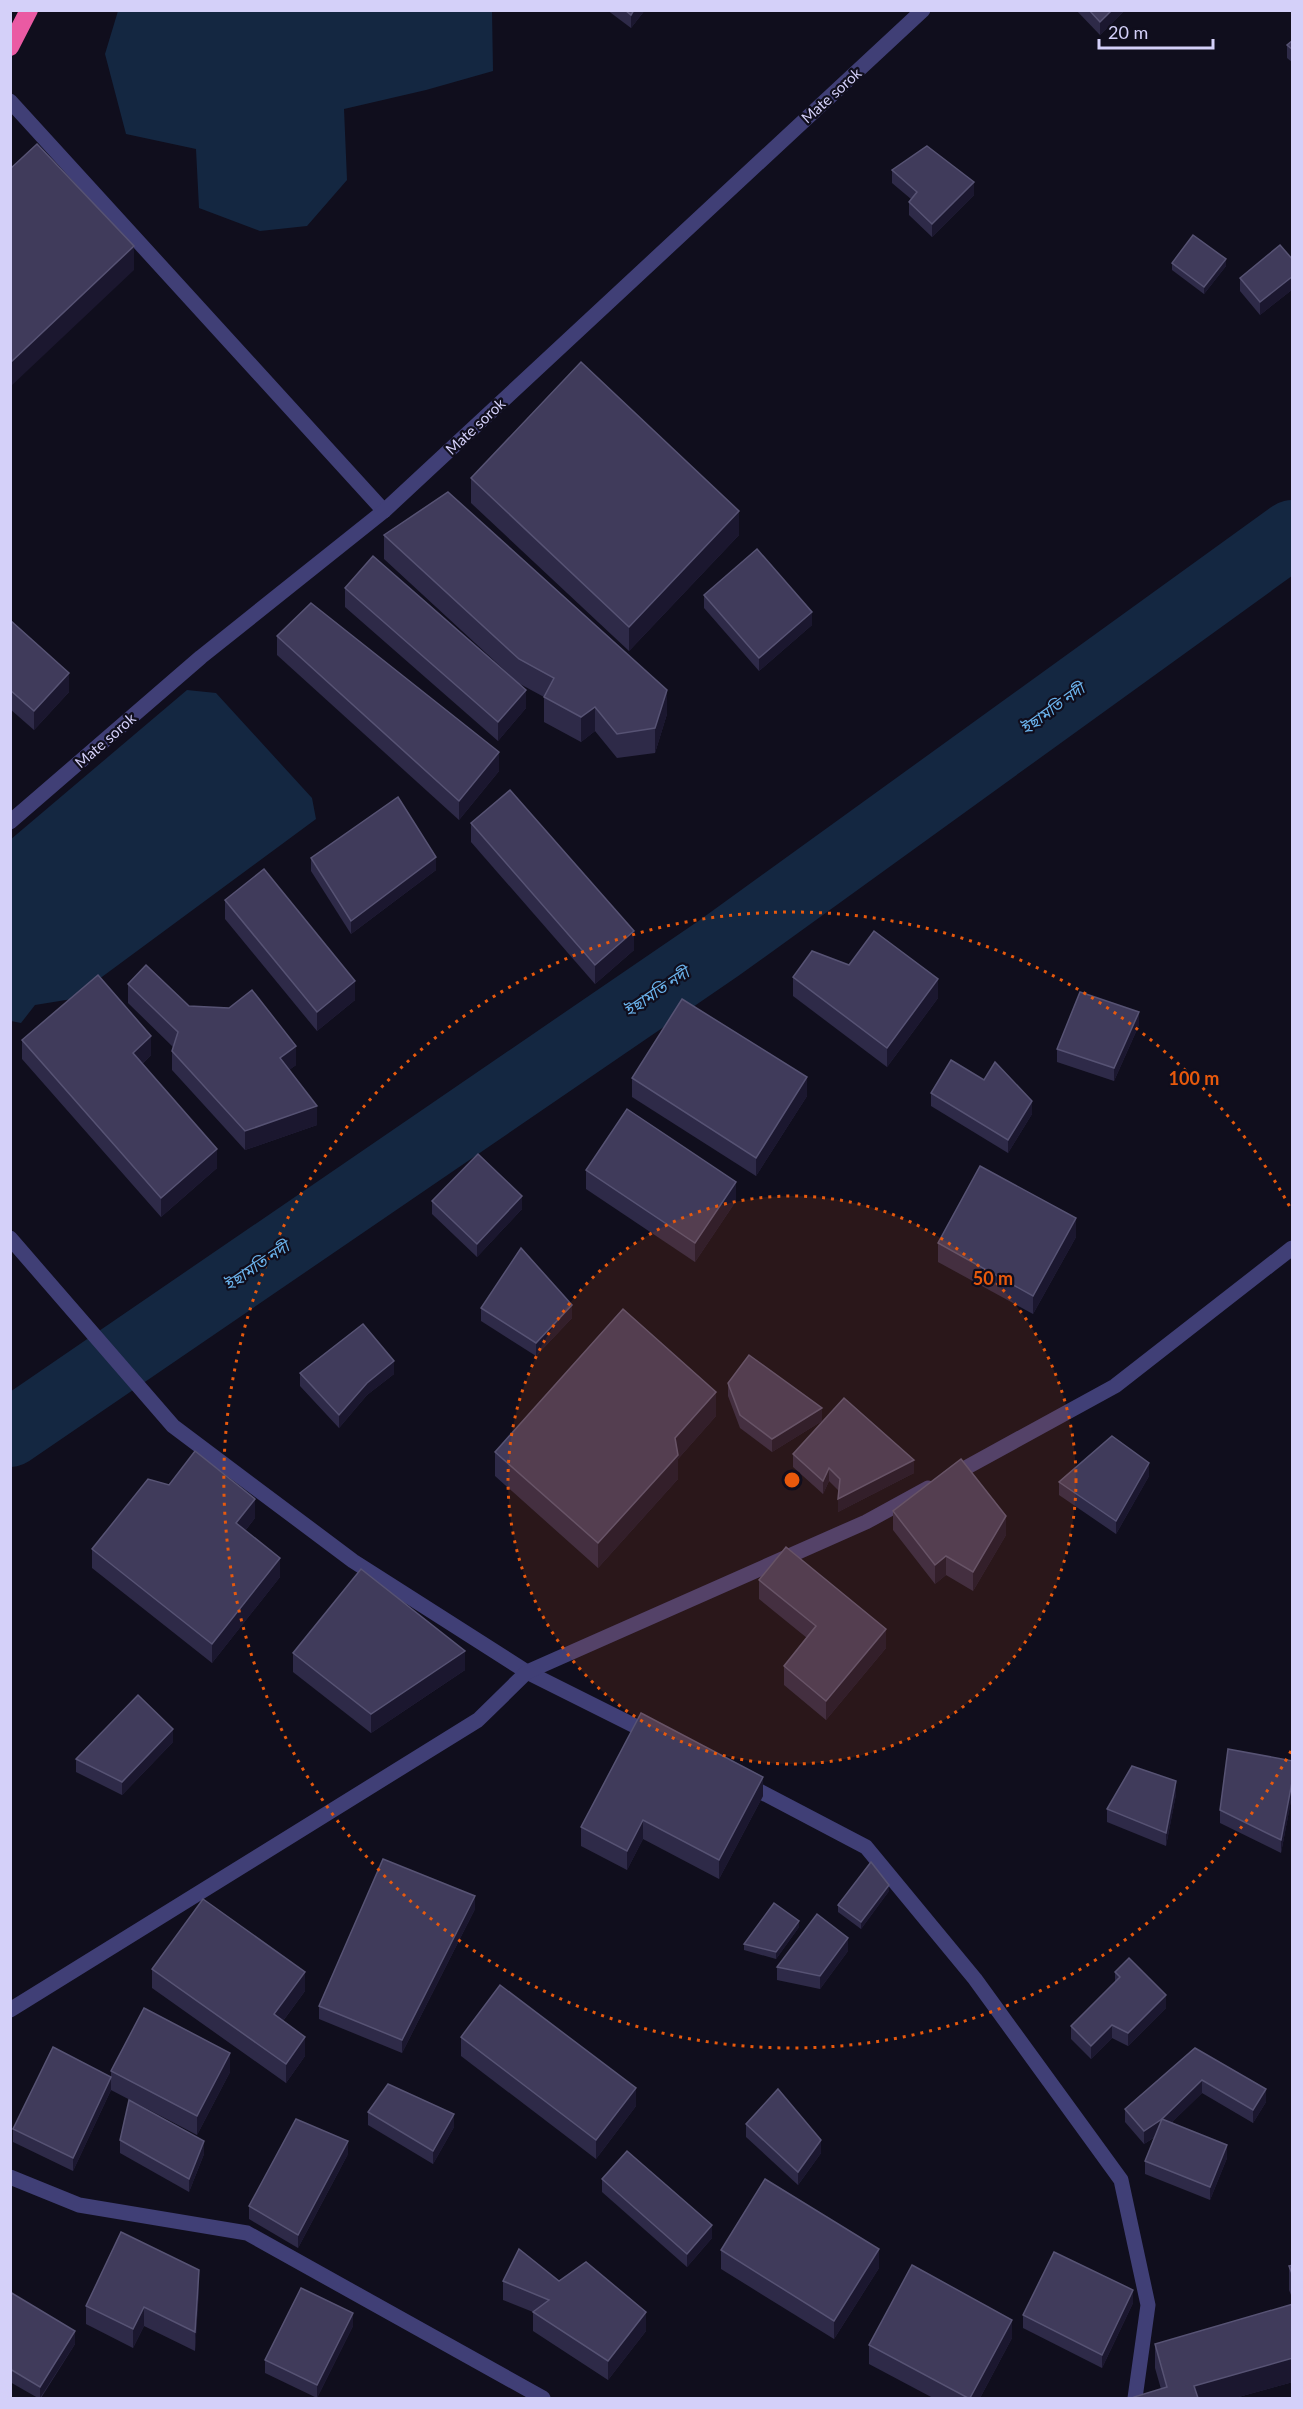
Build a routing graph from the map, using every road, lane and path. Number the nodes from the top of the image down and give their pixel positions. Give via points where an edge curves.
1 (29, 10) edge
2 (923, 10) edge
3 (10, 47) edge
4 (10, 101) edge
5 (384, 511) junction
6 (10, 822) edge
7 (10, 1238) edge
8 (1293, 1248) edge
9 (527, 1672) junction
10 (668, 1742) edge
11 (730, 1775) edge
12 (10, 2010) edge
13 (10, 2176) edge
14 (543, 2398) edge
15 (1135, 2398) edge

1 - 3 highway
2 - 5 street, Mate sorok
4 - 5 street
5 - 6 street, Mate sorok via 201,657
7 - 9 street via 173,1426 353,1561
8 - 9 street via 1115,1386 866,1522
9 - 10 street
9 - 12 street via 478,1720
11 - 15 street via 866,1847 975,1980 1121,2180 1148,2306
13 - 14 street via 79,2205 247,2234

